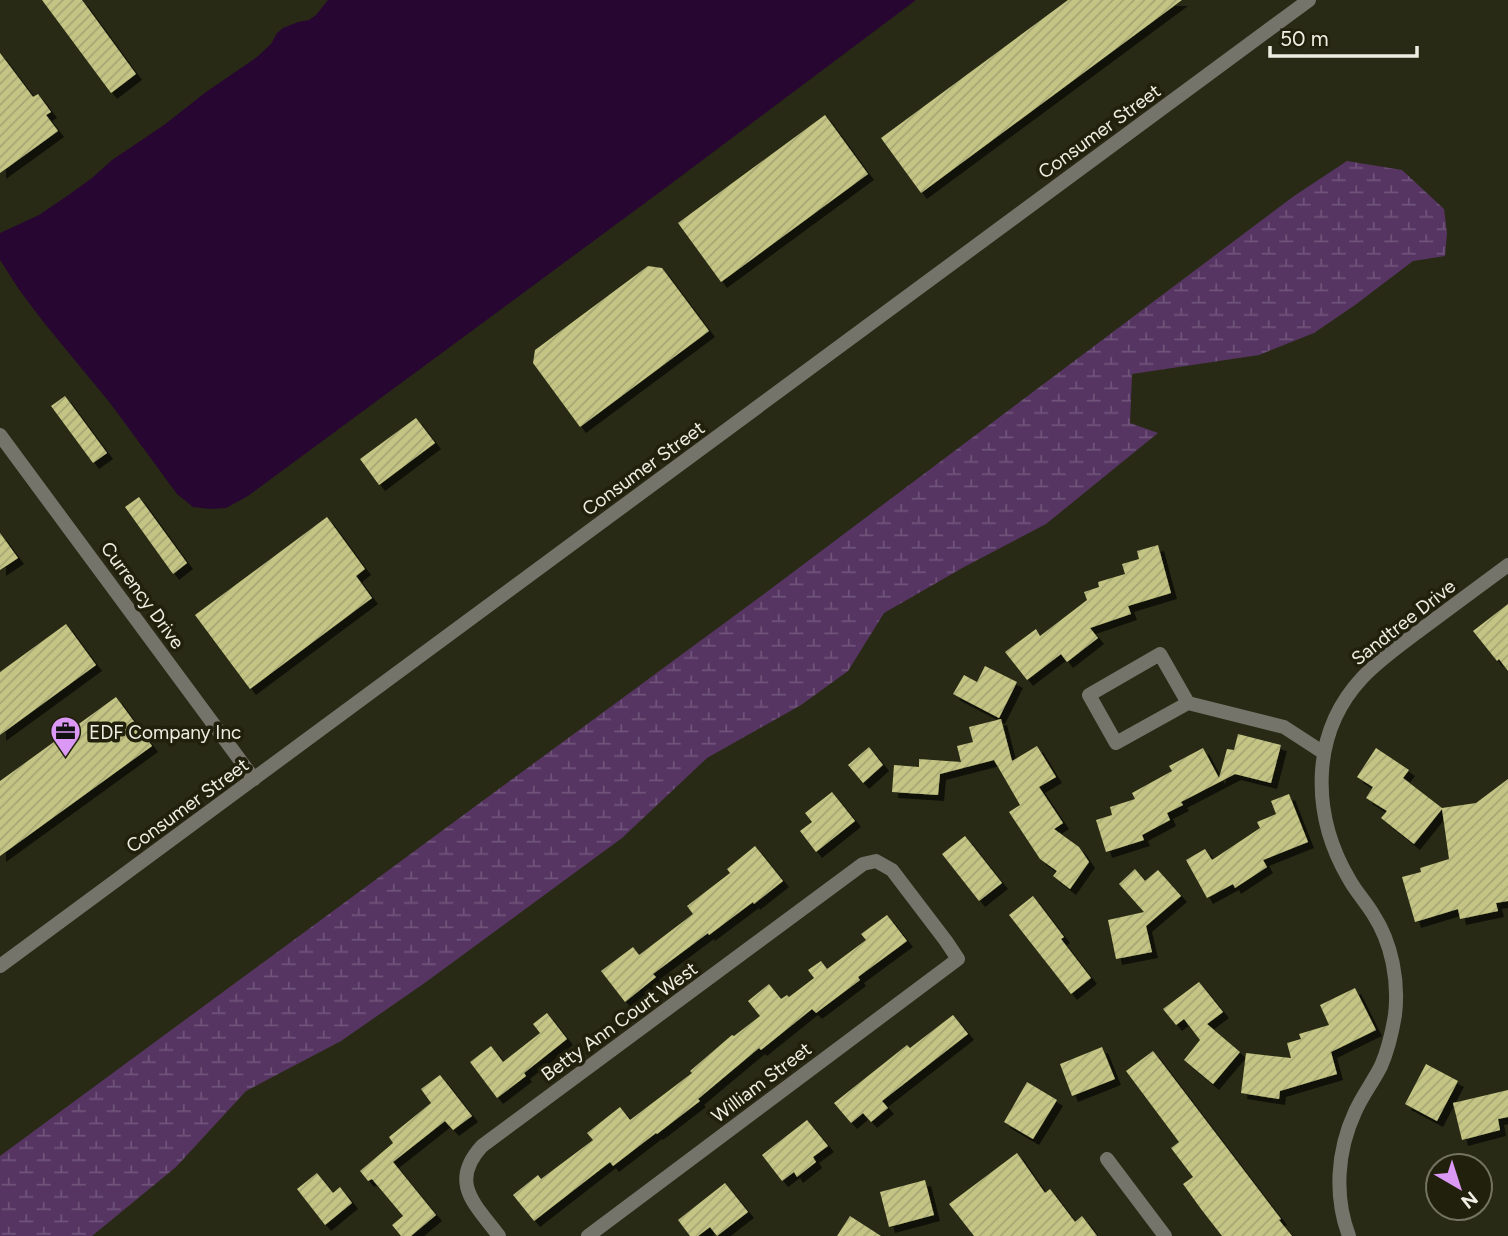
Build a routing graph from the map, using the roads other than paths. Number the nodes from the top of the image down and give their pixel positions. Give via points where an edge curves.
1 (1308, 0) edge
2 (0, 435) edge
3 (1508, 565) edge
4 (1188, 703) junction
5 (1324, 753) junction
6 (254, 779) junction
7 (958, 959) joint
8 (0, 967) edge
9 (1107, 1159) dead end
10 (499, 1236) edge
11 (588, 1236) edge
12 (1165, 1236) edge
13 (1349, 1236) edge

1 - 6 street, Consumer Street
2 - 6 street, Currency Drive
3 - 5 street, Sandtree Drive via 1380,660 1360,680 1332,726
4 - 4 street via 1160,654 1089,695 1116,743
4 - 5 street via 1284,727
5 - 13 street, Sandtree Drive via 1322,808 1328,834 1345,872 1379,924 1396,987 1390,1041 1345,1138 1339,1179
6 - 8 street, Consumer Street
7 - 10 street, Betty Ann Court West via 892,870 876,861 863,864 481,1146 471,1157 466,1183 469,1196
7 - 11 street, William Street
9 - 12 street

